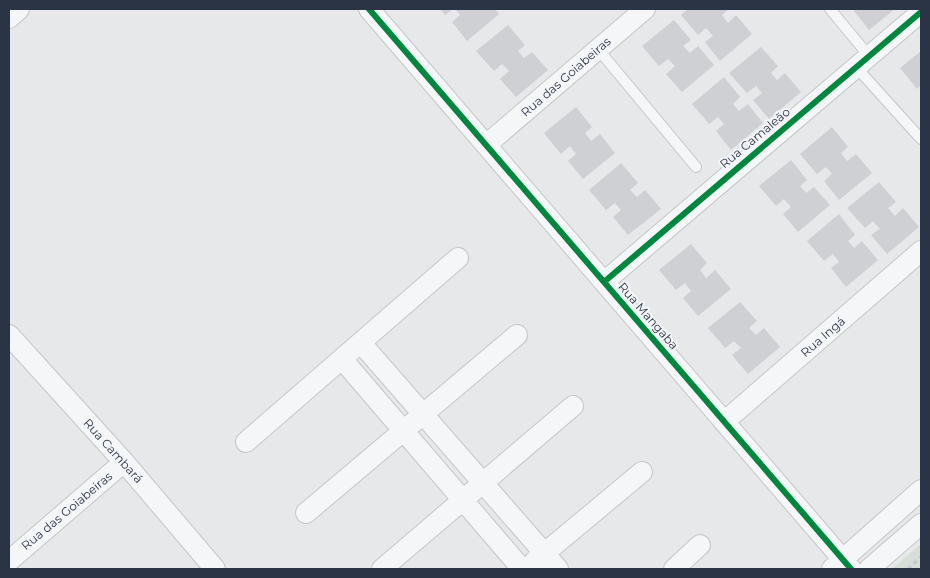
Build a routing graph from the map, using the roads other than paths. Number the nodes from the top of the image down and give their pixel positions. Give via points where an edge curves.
1 (19, 9) edge
2 (370, 9) edge
3 (645, 9) edge
4 (830, 9) edge
5 (921, 12) edge
6 (9, 18) edge
7 (598, 49) junction
8 (863, 62) junction
9 (921, 139) edge
10 (486, 145) junction
11 (696, 167) dead end
12 (921, 251) edge
13 (458, 258) dead end
14 (604, 282) junction
15 (9, 335) edge
16 (517, 335) dead end
17 (361, 342) junction
18 (342, 359) junction
19 (573, 406) dead end
20 (423, 414) junction
21 (724, 422) junction
22 (403, 431) junction
23 (246, 442) dead end
24 (124, 462) junction
25 (642, 472) dead end
26 (483, 483) junction
27 (921, 490) edge
28 (463, 500) junction
29 (306, 513) dead end
30 (921, 524) edge
31 (700, 544) dead end
32 (544, 554) junction
33 (9, 561) edge
34 (842, 566) edge
35 (215, 569) edge
36 (382, 569) edge
37 (522, 569) edge
38 (526, 569) edge
39 (558, 569) edge
40 (674, 569) edge
41 (870, 569) edge

1 - 6 street
2 - 10 street, Rua Mangaba
3 - 7 street, Rua das Goiabeiras
4 - 8 lane
5 - 8 street, Rua Camaleão
7 - 10 street, Rua das Goiabeiras
7 - 11 lane
8 - 9 lane
8 - 14 street, Rua Camaleão
10 - 14 street, Rua Mangaba
12 - 21 street, Rua Ingá
13 - 17 street
14 - 21 street, Rua Mangaba
15 - 24 street, Rua Cambará
16 - 20 street
17 - 18 street
17 - 20 street
18 - 22 street
18 - 23 street
19 - 26 street
20 - 22 street
20 - 26 street
21 - 34 street, Rua Mangaba
22 - 28 street
22 - 29 street
24 - 33 street, Rua das Goiabeiras
24 - 35 street, Rua Cambará
25 - 32 street
26 - 28 street
26 - 32 street
27 - 34 street
28 - 36 street
28 - 37 street
30 - 41 street
31 - 40 street
32 - 38 street
32 - 39 street

